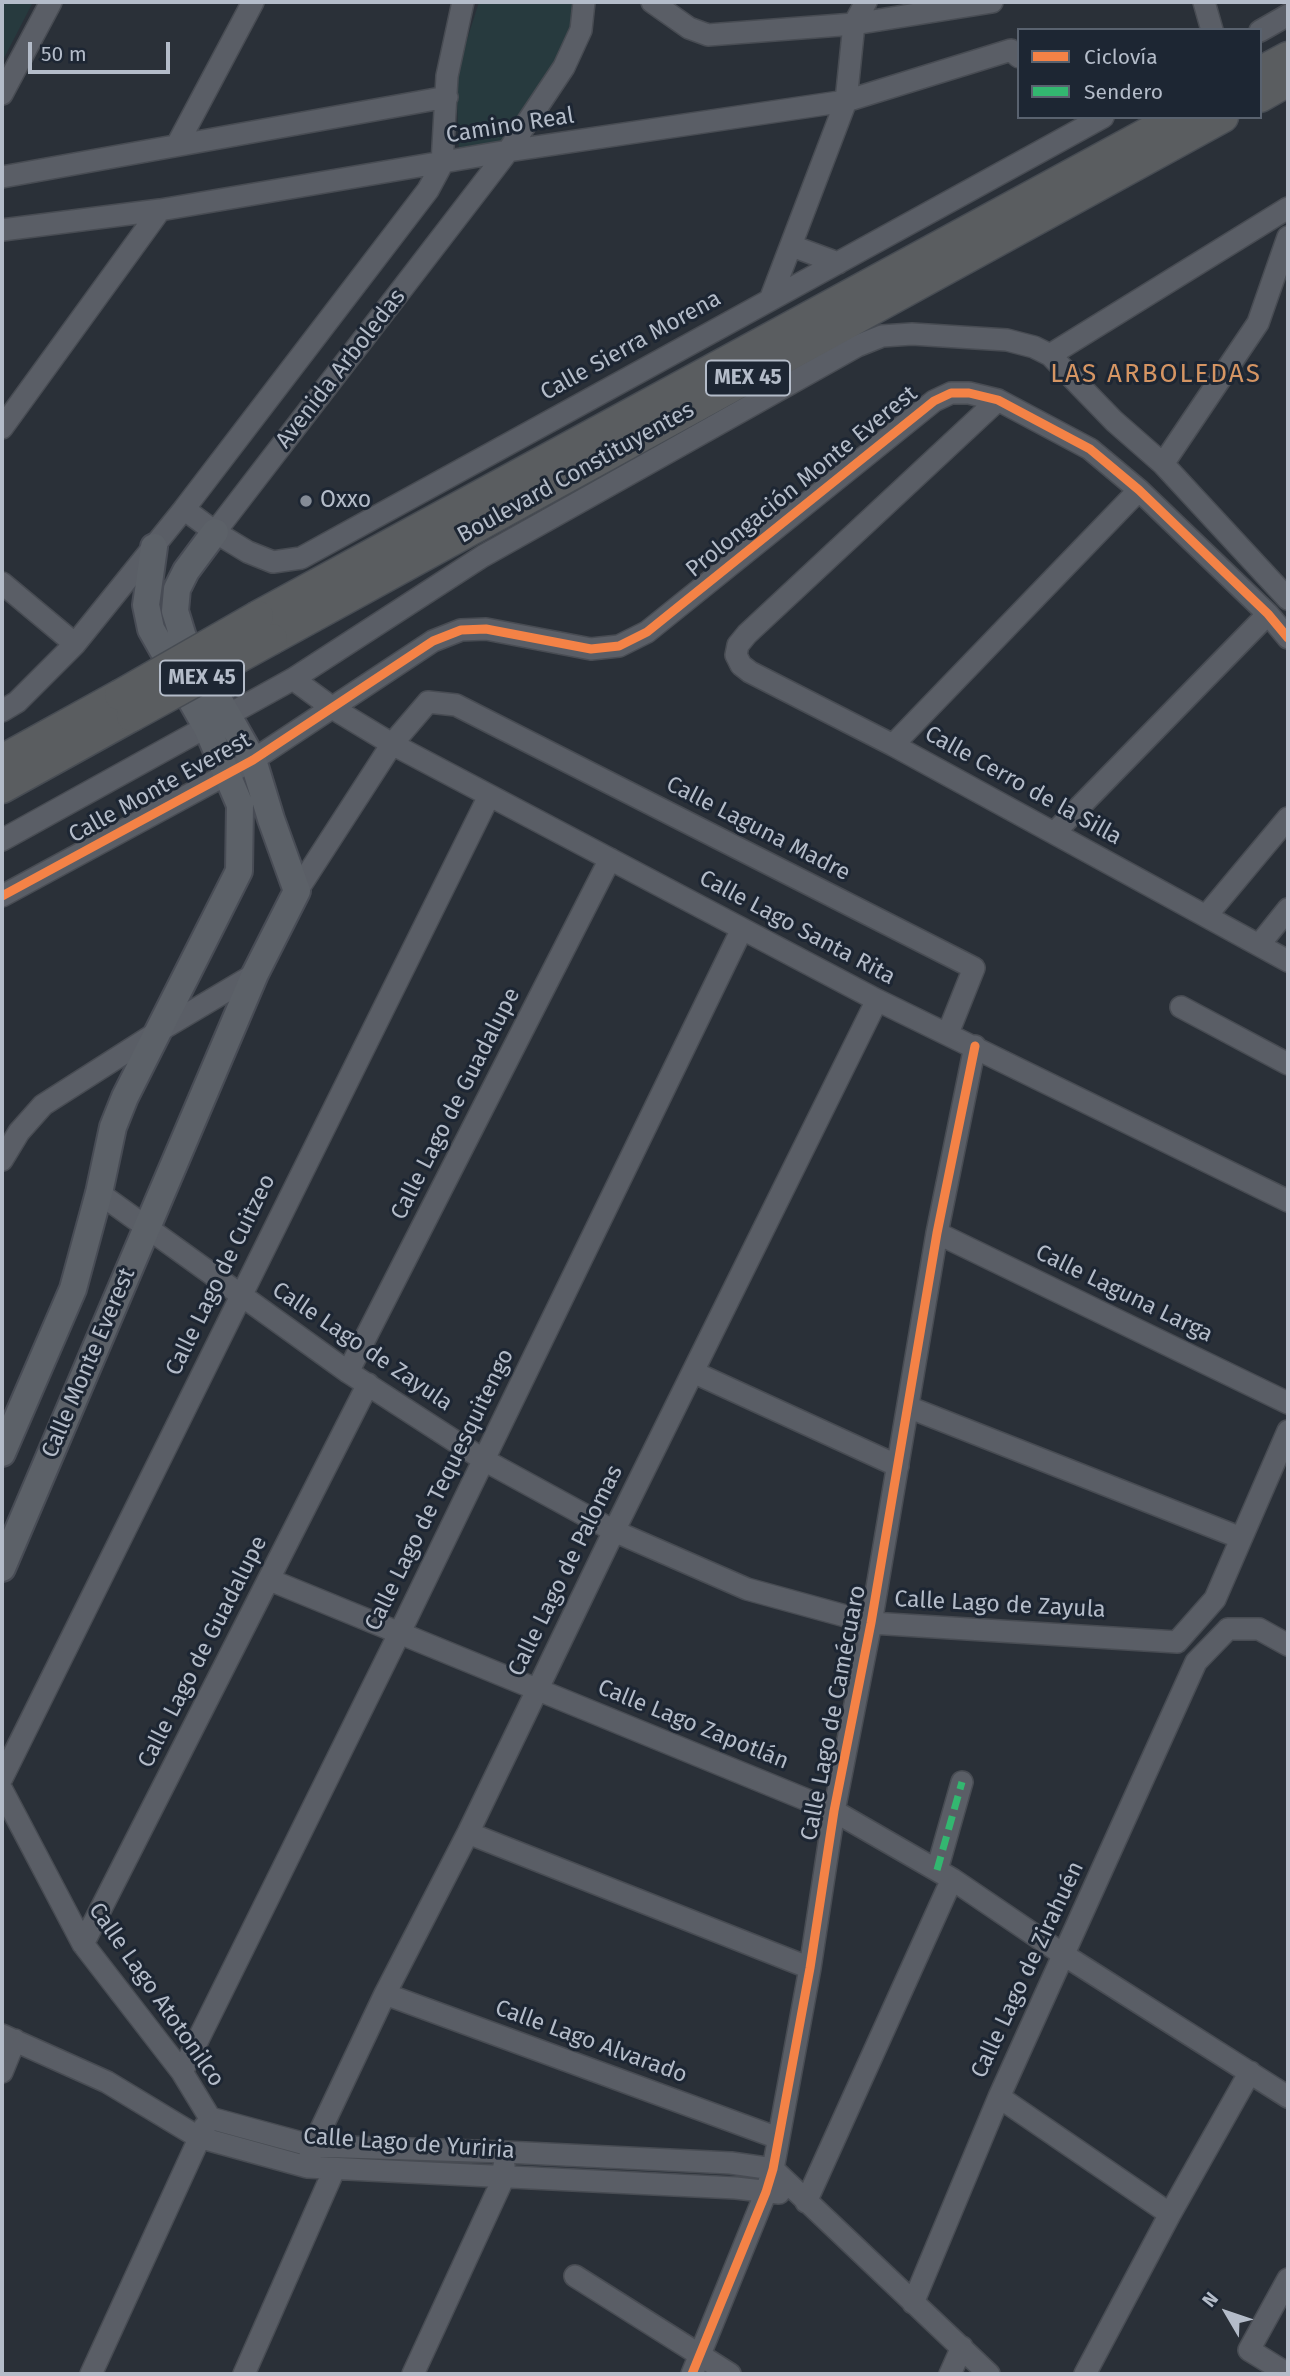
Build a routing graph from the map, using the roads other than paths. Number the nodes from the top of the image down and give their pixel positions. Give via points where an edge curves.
1 (51, 2) edge
2 (253, 2) edge
3 (463, 2) edge
4 (583, 2) edge
5 (866, 2) edge
6 (992, 2) edge
7 (1204, 2) edge
8 (655, 3) edge
9 (1288, 15) edge
10 (854, 24) junction
11 (1211, 28) edge
12 (1262, 30) edge
13 (1017, 55) edge
14 (1288, 57) edge
15 (1262, 71) edge
16 (1288, 81) edge
17 (2, 94) edge
18 (1262, 96) edge
19 (447, 97) junction
20 (846, 101) junction
21 (1097, 119) edge
22 (1173, 119) edge
23 (1219, 119) edge
24 (177, 145) junction
25 (508, 151) junction
26 (442, 164) junction
27 (2, 177) edge
28 (1288, 208) edge
29 (160, 210) junction
30 (2, 230) edge
31 (1288, 237) edge
32 (792, 246) junction
33 (838, 263) junction
34 (770, 300) junction
35 (1050, 355) junction
36 (998, 400) junction
37 (1114, 421) junction
38 (2, 428) edge
39 (1090, 449) junction
40 (1164, 464) junction
41 (1139, 490) junction
42 (184, 509) junction
43 (215, 532) junction
44 (154, 547) junction
45 (2, 583) edge
46 (177, 589) joint
47 (1286, 591) edge
48 (1268, 614) junction
49 (265, 628) junction
50 (1288, 638) edge
51 (75, 644) junction
52 (293, 679) junction
53 (126, 705) junction
54 (456, 705) joint
55 (334, 709) junction
56 (2, 711) edge
57 (217, 722) junction
58 (392, 744) junction
59 (893, 745) junction
60 (2, 760) edge
61 (253, 760) junction
62 (228, 774) junction
63 (2, 788) edge
64 (489, 796) junction
65 (1288, 818) edge
66 (1054, 833) junction
67 (2, 840) edge
68 (610, 859) junction
69 (297, 891) junction
70 (2, 896) edge
71 (1288, 909) edge
72 (1206, 916) junction
73 (743, 929) junction
74 (1259, 945) junction
75 (1288, 961) edge
76 (255, 974) junction
77 (877, 1000) junction
78 (1181, 1007) dead end
79 (159, 1031) junction
80 (948, 1033) junction
81 (975, 1046) junction
82 (1288, 1064) edge
83 (2, 1160) edge
84 (99, 1193) junction
85 (1288, 1200) edge
86 (146, 1228) junction
87 (937, 1233) junction
88 (240, 1296) junction
89 (348, 1372) junction
90 (693, 1372) junction
91 (368, 1384) junction
92 (1288, 1403) edge
93 (908, 1408) junction
94 (1288, 1431) edge
95 (2, 1453) edge
96 (484, 1460) junction
97 (898, 1466) junction
98 (614, 1531) junction
99 (1241, 1538) junction
100 (2, 1568) edge
101 (270, 1580) junction
102 (1215, 1599) junction
103 (872, 1623) junction
104 (1228, 1629) junction
105 (400, 1633) junction
106 (1177, 1642) junction
107 (1288, 1645) edge
108 (1196, 1662) junction
109 (538, 1690) junction
110 (2, 1778) edge
111 (962, 1782) dead end
112 (2, 1790) edge
113 (834, 1811) junction
114 (468, 1833) junction
115 (944, 1875) junction
116 (83, 1944) junction
117 (1064, 1955) junction
118 (810, 1968) junction
119 (385, 1994) junction
120 (8, 2038) edge
121 (2, 2072) edge
122 (183, 2072) junction
123 (1250, 2073) junction
124 (999, 2097) junction
125 (1288, 2097) edge
126 (210, 2118) junction
127 (198, 2137) junction
128 (778, 2138) junction
129 (505, 2152) junction
130 (310, 2157) junction
131 (773, 2169) junction
132 (334, 2170) junction
133 (504, 2177) junction
134 (766, 2192) junction
135 (802, 2199) junction
136 (1170, 2214) junction
137 (575, 2276) dead end
138 (1288, 2279) edge
139 (913, 2302) junction
140 (962, 2347) junction
141 (696, 2364) edge
142 (91, 2374) edge
143 (244, 2374) edge
144 (413, 2374) edge
145 (730, 2374) edge
146 (950, 2374) edge
147 (989, 2374) edge
148 (1085, 2374) edge
149 (1288, 2374) edge

1 - 17 street
2 - 24 street
3 - 19 street
4 - 25 street, Avenida Arboledas via 581,30 564,67
5 - 10 street
6 - 10 street
7 - 11 street
8 - 10 street via 689,28 708,35
9 - 12 street
10 - 20 street
13 - 20 street, Camino Real via 1011,50
14 - 15 highway
16 - 18 highway
19 - 24 street, Camino Real
19 - 26 street
20 - 25 street, Camino Real
20 - 32 street
21 - 33 street, Calle Sierra Morena
22 - 49 highway, Boulevard Constituyentes / MEX 45
23 - 49 highway, Boulevard Constituyentes / MEX 45
24 - 27 street, Camino Real
25 - 26 street, Camino Real
25 - 43 street, Avenida Arboledas
26 - 29 street, Camino Real
26 - 42 street, Avenida Arboledas via 428,190
28 - 35 street
29 - 30 street, Camino Real
29 - 38 street
31 - 40 street via 1258,323
32 - 33 street
32 - 34 street
33 - 34 street, Calle Sierra Morena
34 - 43 street, Calle Sierra Morena via 301,558 273,562
35 - 37 street
35 - 52 street via 1007,340 912,334 856,346 483,556
36 - 39 street, Prolongación Monte Everest
36 - 55 street, Prolongación Monte Everest via 951,393 934,401 647,632 619,646 591,649 486,629 461,630 433,641
36 - 59 street, Calle Cerro de la Silla via 738,645 736,655 750,672
37 - 39 street
37 - 40 street
39 - 41 street, Prolongación Monte Everest
40 - 47 street
41 - 48 street, Prolongación Monte Everest
41 - 59 street
42 - 43 street, Calle Sierra Morena
42 - 44 street, Avenida Arboledas
43 - 46 main road, Avenida Arboledas
44 - 51 street, Avenida Arboledas
44 - 57 main road, Calle Monte Everest via 146,605 151,629
45 - 51 street
46 - 57 main road, Calle Monte Everest via 175,611
48 - 50 street, Prolongación Monte Everest
48 - 66 street
49 - 53 highway, Boulevard Constituyentes / MEX 45, bridge
51 - 56 street, Avenida Arboledas via 17,702
52 - 55 street, Calle Lago Santa Rita
52 - 57 street
53 - 60 highway, Boulevard Constituyentes / MEX 45
53 - 63 highway, Boulevard Constituyentes / MEX 45
54 - 58 street, Calle Monte Everest via 428,702
54 - 80 street, Calle Laguna Madre via 974,968
55 - 58 street, Calle Lago Santa Rita
55 - 61 street, Calle Monte Everest
57 - 61 main road, Calle Monte Everest
57 - 62 main road, Calle Monte Everest
57 - 67 street
58 - 64 street, Calle Lago Santa Rita
58 - 69 street, Calle Monte Everest
59 - 66 street, Calle Cerro de la Silla
61 - 62 street, Calle Monte Everest
61 - 69 main road, Calle Monte Everest
62 - 70 street, Calle Monte Everest
62 - 79 main road, Calle Monte Everest via 240,805 239,871
64 - 68 street, Calle Lago Santa Rita
64 - 88 street, Calle Lago de Cuitzeo
65 - 72 street
66 - 72 street, Calle Cerro de la Silla
68 - 73 street, Calle Lago Santa Rita
68 - 89 street, Calle Lago de Guadalupe
69 - 76 main road, Calle Monte Everest
71 - 74 street
72 - 74 street, Calle Cerro de la Silla
73 - 77 street, Calle Lago Santa Rita
73 - 96 street, Calle Lago de Tequesquitengo
74 - 75 street, Calle Cerro de la Silla
76 - 79 street
76 - 86 main road, Calle Monte Everest
77 - 80 street, Calle Lago Santa Rita
77 - 90 street, Calle Lago de Palomas
78 - 82 street
79 - 83 street via 43,1105
79 - 84 main road, Calle Monte Everest via 113,1127
80 - 81 street, Calle Lago Santa Rita
81 - 85 street, Calle Lago Santa Rita
81 - 87 street, Calle Lago de Camécuaro
84 - 86 street, Calle Lago de Zayula
84 - 95 main road, Calle Monte Everest via 73,1289
86 - 88 street, Calle Lago de Zayula
86 - 100 main road, Calle Monte Everest
87 - 92 street, Calle Laguna Larga
87 - 93 street, Calle Lago de Camécuaro
88 - 89 street, Calle Lago de Zayula
88 - 110 street, Calle Lago de Cuitzeo
89 - 91 street, Calle Lago de Zayula
90 - 97 street
90 - 98 street, Calle Lago de Palomas
91 - 96 street, Calle Lago de Zayula
91 - 101 street, Calle Lago de Guadalupe
93 - 97 street, Calle Lago de Camécuaro
93 - 99 street
94 - 99 street
96 - 98 street, Calle Lago de Zayula
96 - 105 street, Calle Lago de Tequesquitengo
97 - 103 street, Calle Lago de Camécuaro
98 - 103 street, Calle Lago de Zayula via 747,1589
98 - 109 street, Calle Lago de Palomas
99 - 102 street
101 - 105 street, Calle Lago Zapotlán
101 - 116 street, Calle Lago de Guadalupe
102 - 104 street
102 - 106 street
103 - 106 street, Calle Lago de Zayula
103 - 113 street, Calle Lago de Camécuaro
104 - 107 street via 1259,1629
104 - 108 street, Calle Lago de Zirahuén
105 - 109 street, Calle Lago Zapotlán
105 - 122 street, Calle Lago de Tequesquitengo
106 - 108 street
108 - 117 street, Calle Lago de Zirahuén
109 - 113 street, Calle Lago Zapotlán
109 - 114 street, Calle Lago de Palomas
111 - 115 street
112 - 116 street, Calle Lago Atotonilco
113 - 115 street, Calle Lago Zapotlán
113 - 118 street, Calle Lago de Camécuaro
114 - 118 street
114 - 119 street, Calle Lago de Palomas
115 - 117 street, Calle Lago Zapotlán
115 - 135 street
116 - 122 street, Calle Lago Atotonilco
117 - 123 street, Calle Lago Zapotlán
117 - 124 street, Calle Lago de Zirahuén
118 - 128 street, Calle Lago de Camécuaro
119 - 128 street, Calle Lago Alvarado
119 - 130 street, Calle Lago de Palomas
120 - 121 street
120 - 127 street, Calle Lago de Yuriria via 107,2082
122 - 126 street, Calle Lago Atotonilco
123 - 125 street, Calle Lago Zapotlán
123 - 136 street
124 - 136 street
124 - 139 street, Calle Lago de Zirahuén
126 - 127 street
126 - 130 street, Calle Lago de Yuriria
127 - 130 street, Calle Lago de Yuriria
127 - 142 street
128 - 131 street, Calle Lago de Camécuaro
129 - 130 street, Calle Lago de Yuriria
129 - 131 street, Calle Lago de Yuriria
129 - 133 street
130 - 132 street, Calle Lago de Yuriria
131 - 134 street, Calle Lago de Camécuaro
131 - 135 street
132 - 133 street, Calle Lago de Yuriria
132 - 143 street
133 - 134 street, Calle Lago de Yuriria
133 - 144 street
134 - 135 street, Calle Lago de Yuriria
134 - 141 street, Calle Lago de Camécuaro
135 - 139 street
136 - 148 street
137 - 141 street
138 - 149 street via 1249,2350
139 - 140 street
140 - 146 street
140 - 147 street
141 - 145 street

